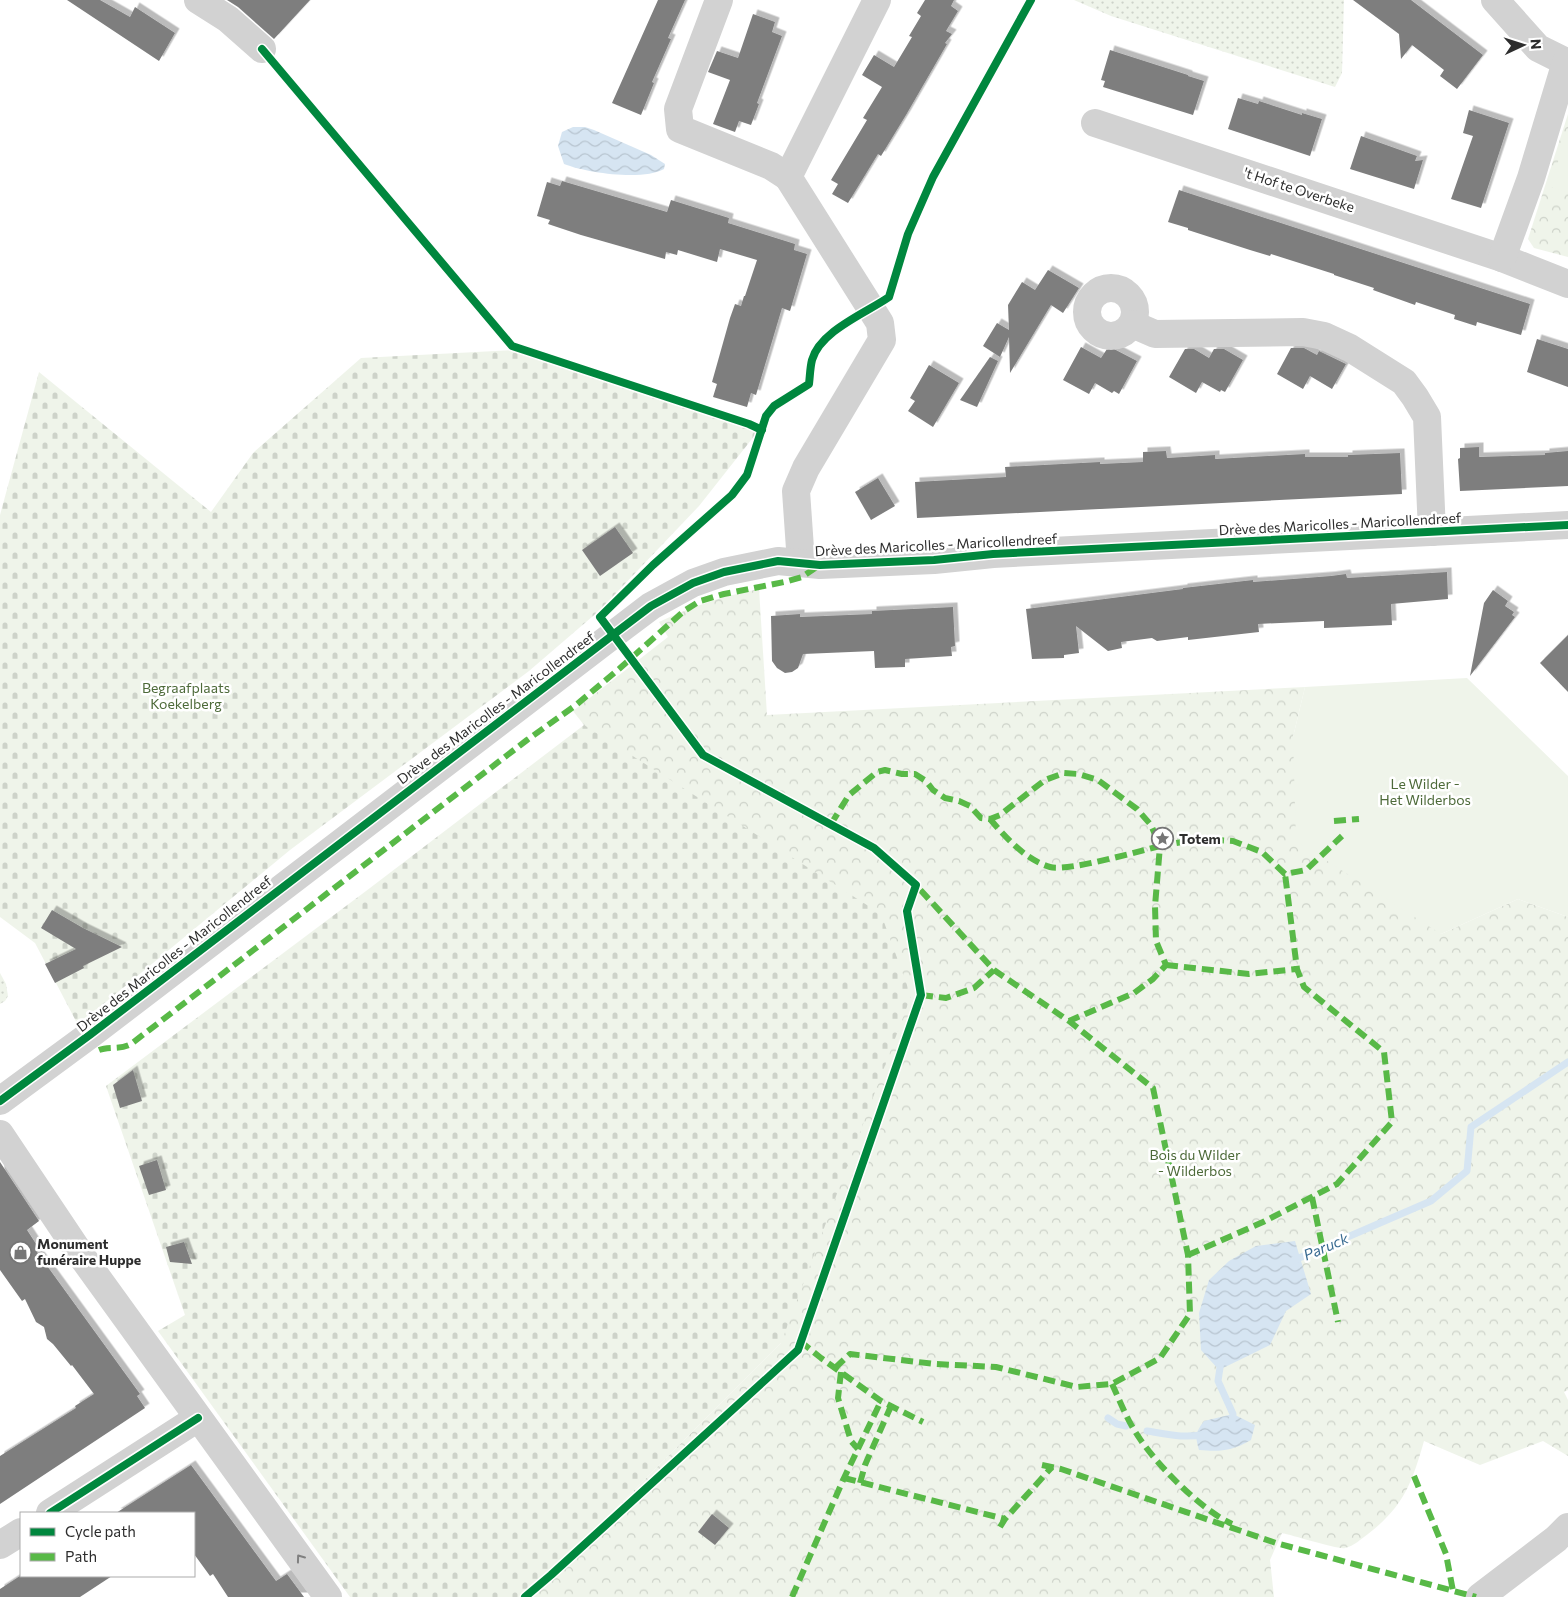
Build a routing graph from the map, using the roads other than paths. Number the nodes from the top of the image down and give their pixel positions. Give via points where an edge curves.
1 (198, 0) edge
2 (719, 0) edge
3 (877, 0) edge
4 (1495, 0) edge
5 (262, 49) dead end
6 (1567, 63) edge
7 (1095, 123) dead end
8 (788, 177) junction
9 (1502, 258) junction
10 (1568, 284) edge
11 (1132, 324) dead end
12 (1568, 525) edge
13 (1432, 532) junction
14 (801, 563) junction
15 (0, 1101) edge
16 (0, 1134) edge
17 (198, 1418) junction
18 (52, 1512) edge
19 (1568, 1527) edge
20 (20, 1533) edge
21 (0, 1546) edge
22 (328, 1597) edge
23 (1480, 1597) edge

1 - 5 street via 228,19
2 - 8 street via 678,108 680,129 771,166
3 - 8 street
4 - 6 street via 1538,48
6 - 9 street
7 - 9 street, 't Hof te Overbeke
8 - 14 street via 880,323 882,340 806,468 796,491
9 - 10 street, 't Hof te Overbeke
11 - 13 street via 1155,334 1303,332 1324,336 1350,348 1404,382 1427,417
12 - 13 street, Drève des Maricolles - Maricollendreef
13 - 14 street, Drève des Maricolles - Maricollendreef via 993,554 934,560
14 - 15 street, Drève des Maricolles - Maricollendreef via 778,561 724,572 651,606
16 - 17 street via 83,1258
17 - 18 street
22 -> 17 street
19 - 23 street
20 - 21 street

